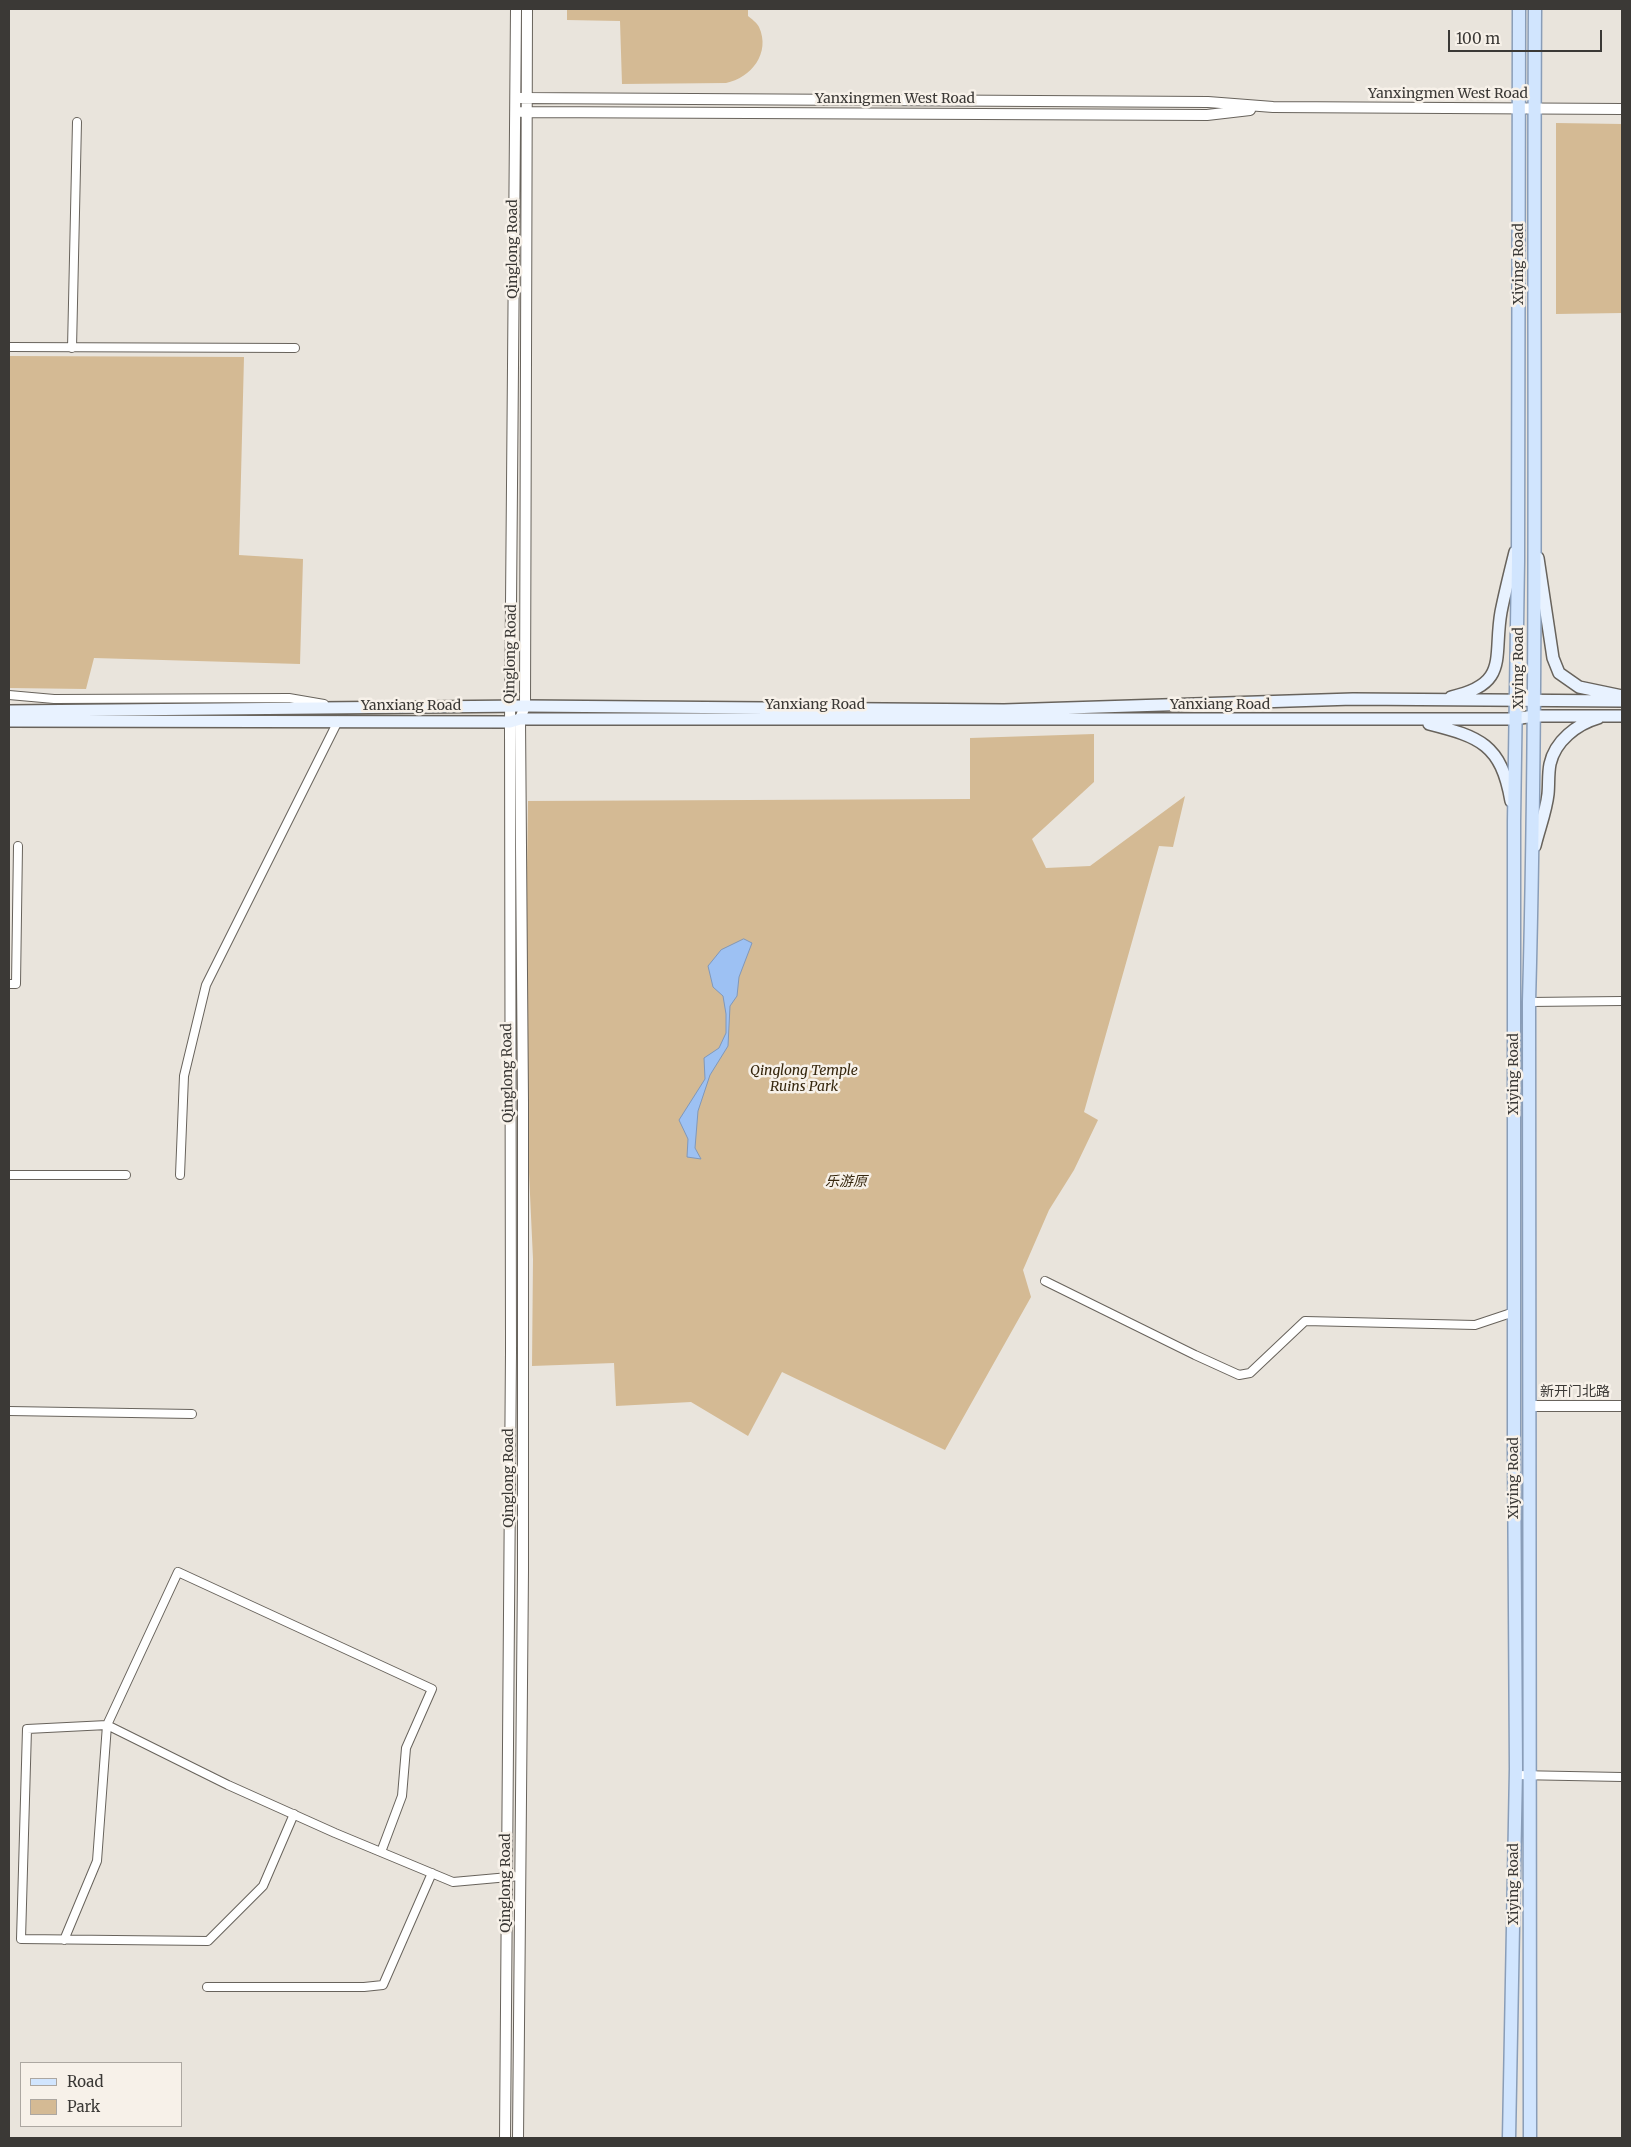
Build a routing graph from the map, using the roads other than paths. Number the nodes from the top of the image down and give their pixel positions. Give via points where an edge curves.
1 (516, 9) edge
2 (527, 9) edge
3 (1519, 9) edge
4 (1535, 9) edge
5 (521, 98) junction
6 (1273, 107) junction
7 (1534, 108) junction
8 (1622, 109) edge
9 (1520, 110) junction
10 (521, 112) junction
11 (76, 122) dead end
12 (9, 347) edge
13 (72, 348) junction
14 (295, 348) dead end
15 (1518, 538) junction
16 (1535, 538) junction
17 (9, 695) edge
18 (1622, 696) edge
19 (1437, 700) junction
20 (1533, 701) junction
21 (1514, 702) junction
22 (1622, 702) edge
23 (525, 706) junction
24 (340, 708) junction
25 (511, 708) junction
26 (9, 711) edge
27 (1534, 716) junction
28 (1608, 716) junction
29 (1622, 716) edge
30 (515, 720) junction
31 (1412, 720) junction
32 (1514, 720) junction
33 (9, 721) edge
34 (338, 721) junction
35 (1514, 821) junction
36 (18, 846) dead end
37 (1533, 850) junction
38 (9, 984) edge
39 (1529, 1002) junction
40 (1622, 1002) edge
41 (9, 1174) edge
42 (126, 1175) dead end
43 (180, 1175) dead end
44 (1045, 1281) dead end
45 (1514, 1312) junction
46 (1529, 1406) junction
47 (1622, 1406) edge
48 (9, 1411) edge
49 (192, 1414) dead end
50 (107, 1725) junction
51 (1522, 1775) junction
52 (1622, 1777) edge
53 (294, 1814) junction
54 (381, 1852) junction
55 (432, 1873) junction
56 (520, 1876) junction
57 (508, 1877) junction
58 (64, 1940) junction
59 (207, 1987) dead end
60 (505, 2138) edge
61 (518, 2138) edge
62 (1509, 2138) edge
63 (1530, 2138) edge

1 - 5 street, Qinglong Road
2 - 5 street, Qinglong Road
3 - 9 main road, Xiying Road
4 - 7 main road, Xiying Road
5 - 6 street, Yanxingmen West Road via 1198,102
5 - 10 street, Qinglong Road
6 - 9 street, Yanxingmen West Road
6 - 10 street, Yanxingmen West Road via 1207,115
7 - 8 street, Yanxingmen West Road
7 - 9 street, Yanxingmen West Road
7 - 16 main road, Xiying Road
9 - 15 main road, Xiying Road
10 - 23 street, Qinglong Road
10 - 25 street, Qinglong Road
11 - 13 street
12 - 13 street
13 - 14 street
15 - 19 main road via 1501,612 1495,670 1477,688
15 - 21 main road, Xiying Road
16 - 18 main road via 1553,658 1559,673 1580,687
16 - 20 main road, Xiying Road
17 - 24 street via 54,699 289,698
19 - 21 main road, Yanxiang Road
19 - 23 main road, Yanxiang Road via 1353,699 1004,710
20 - 21 main road, Yanxiang Road
20 - 22 main road, Yanxiang Road
20 - 27 main road, Xiying Road
21 - 32 main road, Xiying Road
23 - 25 main road, Yanxiang Road
23 - 30 street, Qinglong Road
24 - 25 main road, Yanxiang Road
24 - 26 main road, Yanxiang Road
25 - 30 street, Qinglong Road
27 - 28 main road, Yanxiang Road
27 - 32 main road, Yanxiang Road
27 - 37 main road, Xiying Road
28 - 29 main road, Yanxiang Road
28 - 37 main road via 1581,725 1553,753 1546,808
30 - 31 main road, Yanxiang Road
30 - 34 main road, Yanxiang Road
30 - 56 street, Qinglong Road via 523,1570
30 - 57 street, Qinglong Road
31 - 32 main road, Yanxiang Road
31 - 35 main road via 1465,734 1486,746 1504,771
32 - 35 main road, Xiying Road
33 - 34 main road, Yanxiang Road
34 - 43 street via 206,985 184,1076
35 - 45 main road, Xiying Road
36 - 38 street via 16,984
37 - 39 main road, Xiying Road
39 - 40 street
39 - 46 main road, Xiying Road
41 - 42 street
44 - 45 street via 1239,1375 1250,1373 1305,1321 1475,1325
45 - 51 main road, Xiying Road
46 - 47 street, 新开门北路
46 - 51 main road, Xiying Road
48 - 49 street
50 - 53 street
50 - 54 street via 178,1572 418,1682 432,1689 406,1748 402,1796
50 - 58 street via 97,1861
50 - 58 street via 27,1729 21,1939
51 - 52 street
51 - 62 main road, Xiying Road
51 - 63 main road, Xiying Road
53 - 54 street
53 - 58 street via 263,1886 208,1941
54 - 55 street
55 - 57 street via 453,1882
55 - 59 street via 383,1985
56 - 57 street
56 - 61 street, Qinglong Road
57 - 60 street, Qinglong Road

